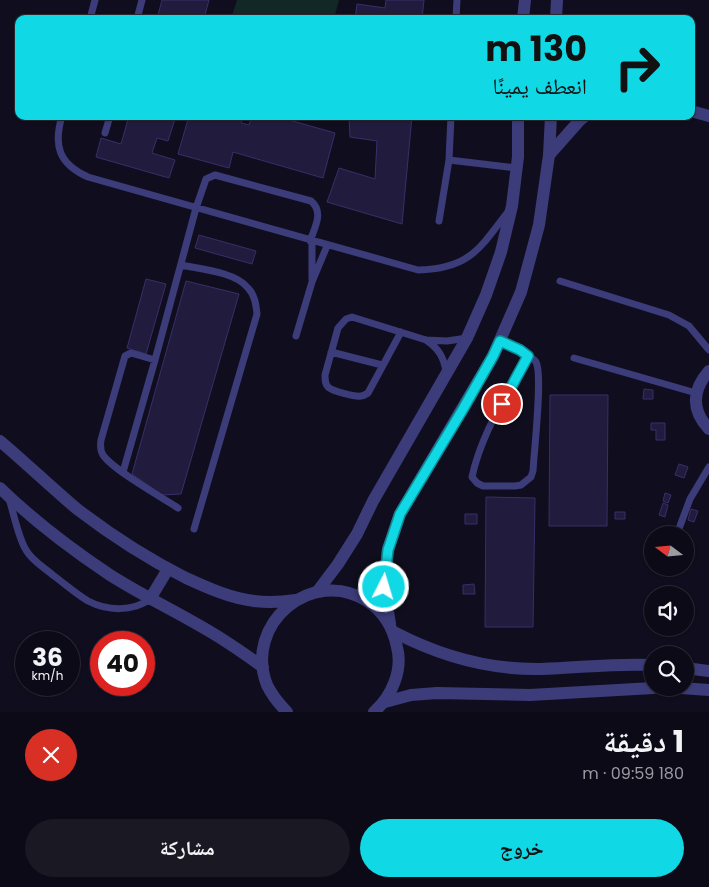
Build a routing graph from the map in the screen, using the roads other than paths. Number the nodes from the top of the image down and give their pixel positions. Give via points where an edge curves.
1 (95, 0) edge
2 (142, 0) edge
3 (457, 0) edge
4 (525, 0) edge
5 (557, 3) edge
6 (91, 15) edge
7 (138, 15) edge
8 (456, 15) edge
9 (523, 15) edge
10 (561, 15) edge
11 (695, 112) edge
12 (709, 116) edge
13 (61, 120) edge
14 (109, 120) edge
15 (451, 120) edge
16 (518, 120) edge
17 (551, 120) edge
18 (580, 120) edge
19 (106, 133) dead end
20 (549, 155) junction
21 (449, 160) junction
22 (516, 168) junction
23 (512, 206) junction
24 (196, 208) junction
25 (439, 221) dead end
26 (311, 241) junction
27 (327, 246) junction
28 (181, 265) junction
29 (560, 281) dead end
30 (312, 282) junction
31 (401, 332) junction
32 (296, 336) dead end
33 (467, 338) junction
34 (426, 340) junction
35 (500, 341) junction
36 (709, 350) edge
37 (332, 352) junction
38 (528, 356) junction
39 (574, 358) dead end
40 (155, 360) junction
41 (382, 366) junction
42 (709, 371) edge
43 (446, 374) junction
44 (696, 393) junction
45 (709, 429) edge
46 (0, 441) edge
47 (709, 466) edge
48 (123, 472) junction
49 (4, 492) edge
50 (178, 508) dead end
51 (680, 526) edge
52 (194, 529) dead end
53 (168, 569) junction
54 (317, 592) junction
55 (150, 599) junction
56 (296, 600) junction
57 (392, 628) junction
58 (644, 665) edge
59 (263, 667) junction
60 (694, 669) edge
61 (709, 671) edge
62 (644, 689) edge
63 (694, 689) edge
64 (709, 690) edge
65 (385, 702) junction
66 (287, 712) edge
67 (374, 712) edge

1 - 6 lane
2 - 7 lane
3 - 8 lane
4 - 9 street
5 - 10 street
11 - 12 street
13 - 24 lane via 57,138 59,151 75,172
14 - 19 lane
15 - 21 lane
16 - 22 street
17 - 20 street
18 - 20 street
20 - 35 street via 540,224 521,292
21 - 22 lane
21 - 25 lane
22 - 23 street
23 - 27 lane via 474,254 438,270 418,270
23 - 33 street via 501,252
24 - 26 lane
24 - 26 lane via 206,179 215,175 311,201 318,211
24 - 28 lane
26 - 27 lane
26 - 30 lane
27 - 30 lane
28 - 40 lane
28 - 52 lane via 237,278 248,287 255,300 257,314
29 - 36 lane via 670,315 689,326
30 - 32 lane
31 - 34 lane
31 - 37 lane via 352,317 341,322
31 - 41 lane
33 - 34 lane
33 - 43 street
34 - 43 lane via 441,354
35 - 38 lane
35 - 57 street via 400,514 388,550 384,587
37 - 41 lane
37 - 41 lane via 325,382 334,391 362,396 368,393
38 - 38 lane via 537,363 538,382 531,477 515,486 483,486 472,477 476,457
39 - 44 lane
40 - 48 lane
40 - 48 lane via 131,353 124,359 100,445 105,458
42 - 44 street via 700,381
43 - 54 street via 357,534
44 - 45 street via 700,418
46 - 53 street via 112,535
47 - 51 lane via 690,499
48 - 50 lane
49 - 55 street via 75,551
49 - 55 lane via 26,551 80,596 94,604 121,609 136,607
53 - 55 street
53 - 56 street via 234,597 254,601
54 - 56 street
54 - 57 street via 338,590 359,596 377,608
55 - 59 street via 221,638
56 - 59 street via 278,616 266,636
57 - 58 street via 442,654 494,666 540,669
57 - 65 street via 399,656 396,680
59 - 66 street via 267,685
60 - 61 street
62 - 65 street via 530,695 437,692
63 - 64 street
65 - 67 street

